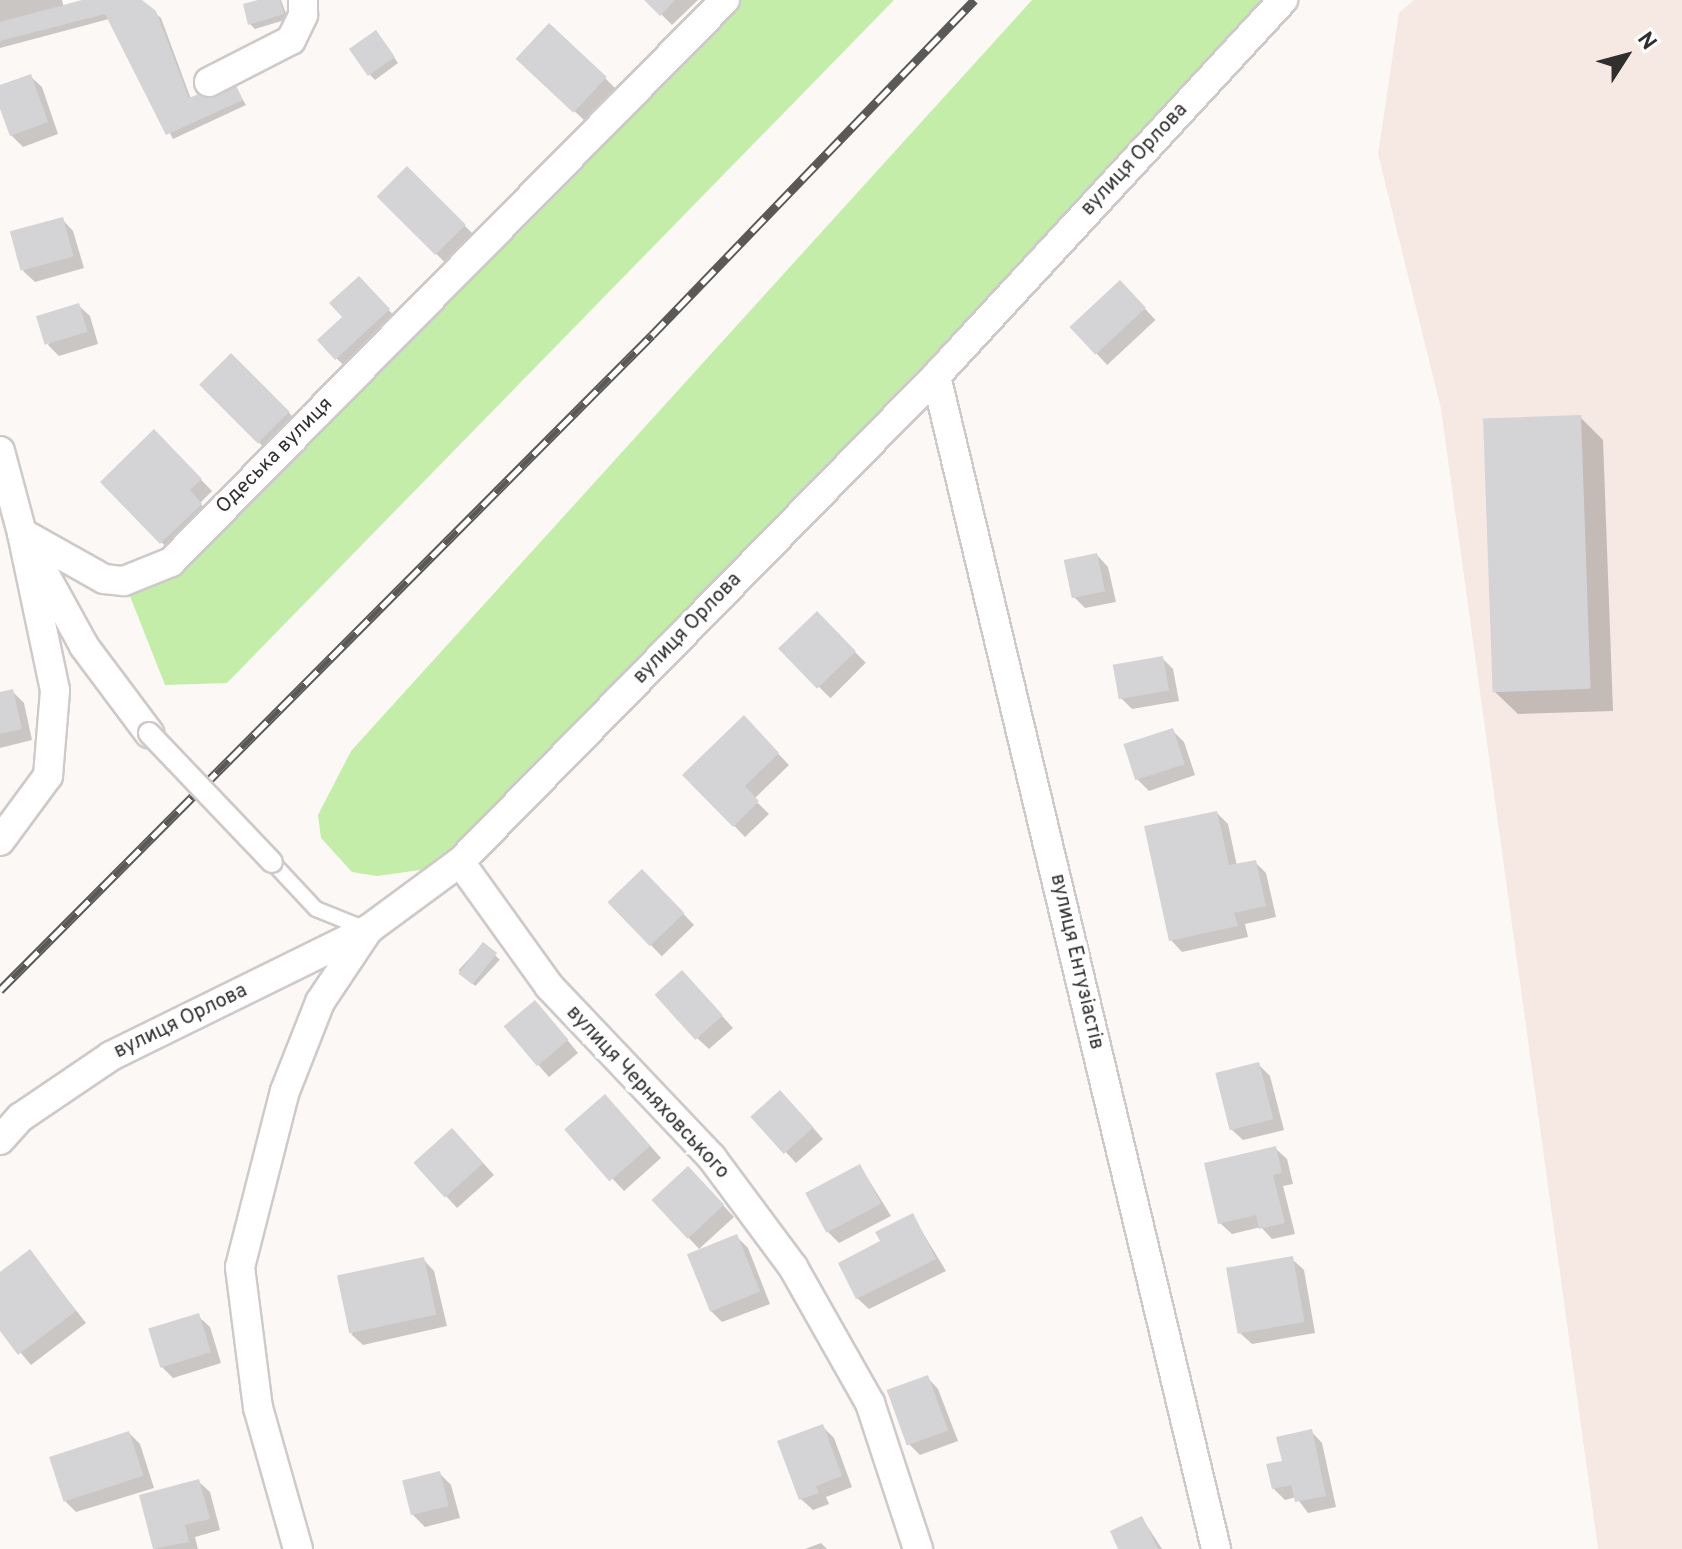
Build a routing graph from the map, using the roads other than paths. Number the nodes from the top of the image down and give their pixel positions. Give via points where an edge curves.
1 (303, 0) edge
2 (725, 0) edge
3 (1283, 0) edge
4 (209, 82) dead end
5 (936, 376) junction
6 (0, 451) edge
7 (22, 533) junction
8 (149, 733) joint
9 (0, 841) edge
10 (272, 862) joint
11 (460, 862) junction
12 (369, 929) junction
13 (0, 1140) edge
14 (298, 1549) edge
15 (918, 1549) edge
16 (1216, 1549) edge

1 - 4 street via 303,15 291,40
2 - 7 street, Одеська вулиця via 171,562 124,581 104,579
3 - 5 street, вулиця Орлова
5 - 11 street, вулиця Орлова
5 - 16 street, вулиця Ентузіастів
6 - 7 street
7 - 8 street via 84,646
7 - 9 street via 55,690 48,776
8 - 10 street, bridge
10 - 12 lane via 316,909
11 - 12 street, вулиця Орлова
11 - 15 street, вулиця Черняховського via 549,986 712,1158 793,1267 870,1403
12 - 13 street, вулиця Орлова via 111,1056 21,1117
12 - 14 street via 320,1002 285,1091 240,1267 258,1408

